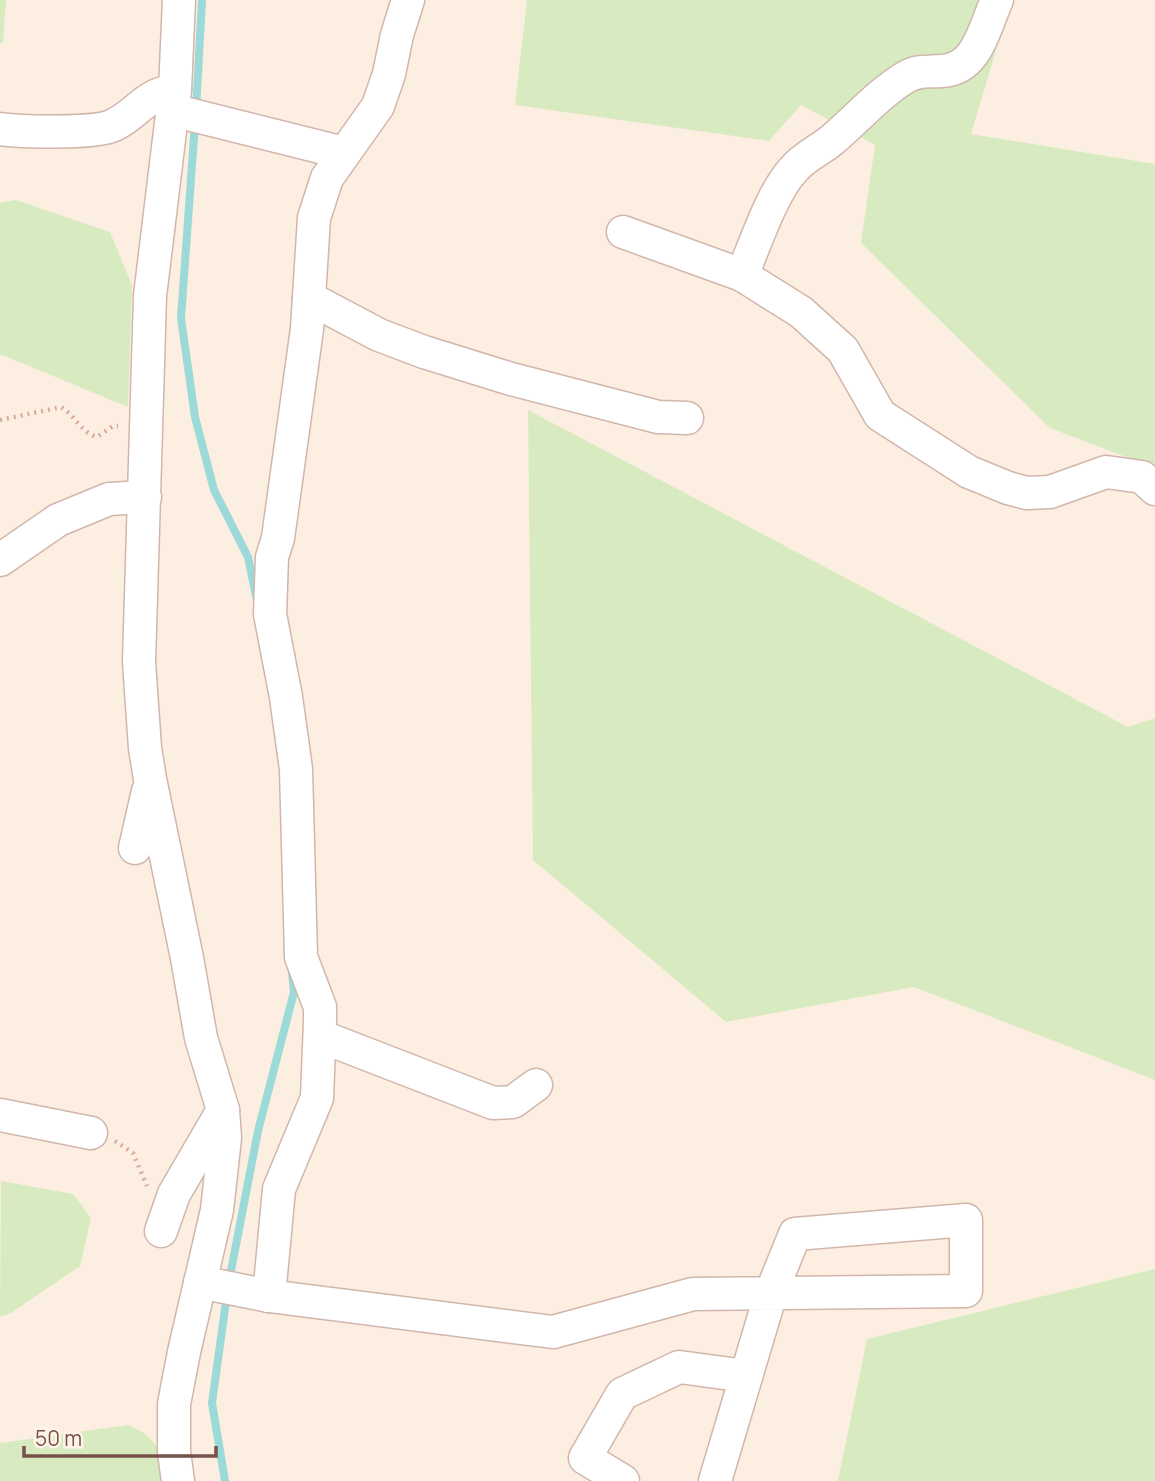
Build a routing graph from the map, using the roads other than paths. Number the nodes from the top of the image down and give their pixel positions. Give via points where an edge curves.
1 (179, 0) edge
2 (408, 0) edge
3 (997, 0) edge
4 (185, 108) junction
5 (0, 129) edge
6 (344, 153) junction
7 (622, 232) dead end
8 (742, 275) junction
9 (309, 298) junction
10 (687, 418) dead end
11 (1155, 489) edge
12 (145, 497) junction
13 (0, 560) edge
14 (150, 779) junction
15 (135, 848) dead end
16 (320, 1036) junction
17 (537, 1086) dead end
18 (223, 1110) junction
19 (0, 1115) edge
20 (91, 1133) road end
21 (165, 1220) road end
22 (200, 1282) junction
23 (771, 1293) junction
24 (269, 1296) junction
25 (746, 1376) junction
26 (178, 1481) edge
27 (623, 1481) edge
28 (715, 1481) edge

1 - 4 street
2 - 6 street via 378,106
3 - 8 street via 973,55 960,68 923,70 907,76 794,169 782,185
4 - 5 street via 159,93 113,126
4 - 6 street
4 - 12 street via 150,296
6 - 9 street via 327,178 314,218
7 - 8 street
8 - 11 street via 801,312 843,350 880,415 969,472 1027,493 1050,492 1106,472 1142,477
9 - 10 street via 379,335 511,379 658,417
9 - 16 street via 272,557 270,614 296,769 301,957 320,1007
12 - 13 street via 109,499 58,520
12 - 14 street via 139,662
14 - 15 street
14 - 18 street via 201,1038
16 - 17 street via 493,1103 513,1102
16 - 24 street via 317,1098 279,1189
18 - 21 street via 174,1194
18 - 22 street via 225,1138 217,1210
19 - 20 street
22 - 24 street
22 - 26 street via 174,1404
23 - 23 street via 966,1291 965,1220 796,1234
23 - 24 street via 693,1294 554,1332
23 - 25 street
25 - 27 street via 678,1367 622,1395 585,1458
25 - 28 street

